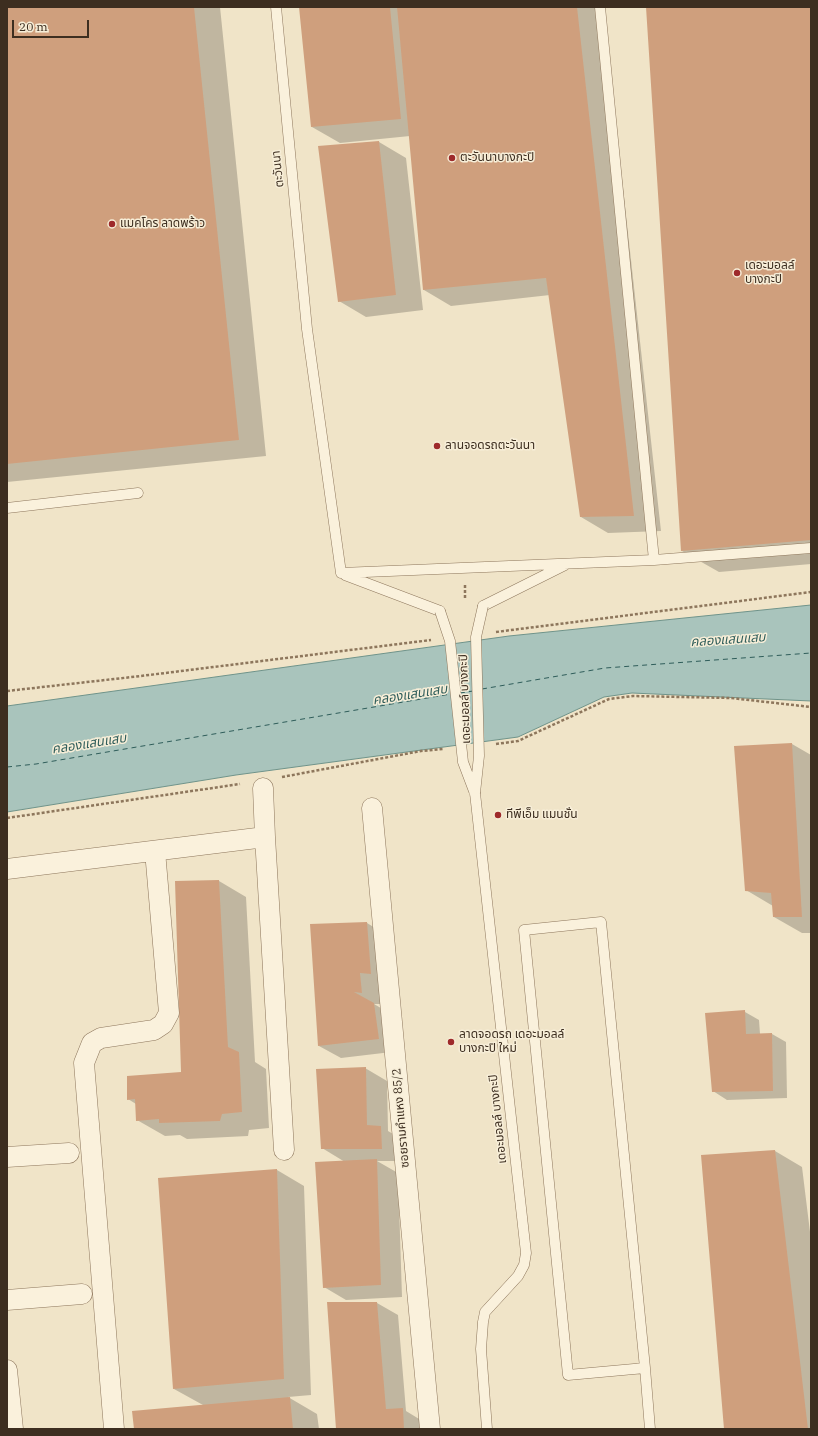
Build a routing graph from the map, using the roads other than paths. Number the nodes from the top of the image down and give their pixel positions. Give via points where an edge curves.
1 (276, 7) edge
2 (600, 7) edge
3 (138, 493) dead end
4 (7, 508) edge
5 (811, 548) edge
6 (654, 560) junction
7 (569, 564) junction
8 (341, 573) junction
9 (263, 783) road end
10 (475, 793) junction
11 (372, 808) dead end
12 (265, 837) junction
13 (155, 851) junction
14 (7, 869) edge
15 (284, 1150) dead end
16 (69, 1153) dead end
17 (7, 1157) edge
18 (82, 1294) dead end
19 (7, 1300) edge
20 (645, 1368) junction
21 (7, 1370) edge
22 (13, 1429) edge
23 (114, 1429) edge
24 (430, 1429) edge
25 (487, 1429) edge
26 (650, 1429) edge

1 - 8 lane, ตะวันนา via 307,329
2 - 6 lane
3 - 4 lane
5 - 6 lane
6 - 7 lane
7 - 8 lane
7 - 10 lane, เดอะมอลล์ บางกะปิ, bridge via 483,606 476,637 479,756
8 - 10 lane, เดอะมอลล์ บางกะปิ, bridge via 440,611 450,641 464,762
9 - 12 street
10 - 25 lane, เดอะมอลล์ บางกะปิ via 526,1253 524,1265 518,1276 486,1312 483,1322 481,1349
11 - 24 street, ซอยรามคำแหง 85/2
12 - 13 street
12 - 15 street
13 - 14 street
13 - 23 street via 169,1013 163,1024 154,1030 101,1038 92,1043 84,1063
16 - 17 street
18 - 19 street
20 - 20 lane via 568,1376 524,930 601,922
20 - 26 lane
21 - 22 street

